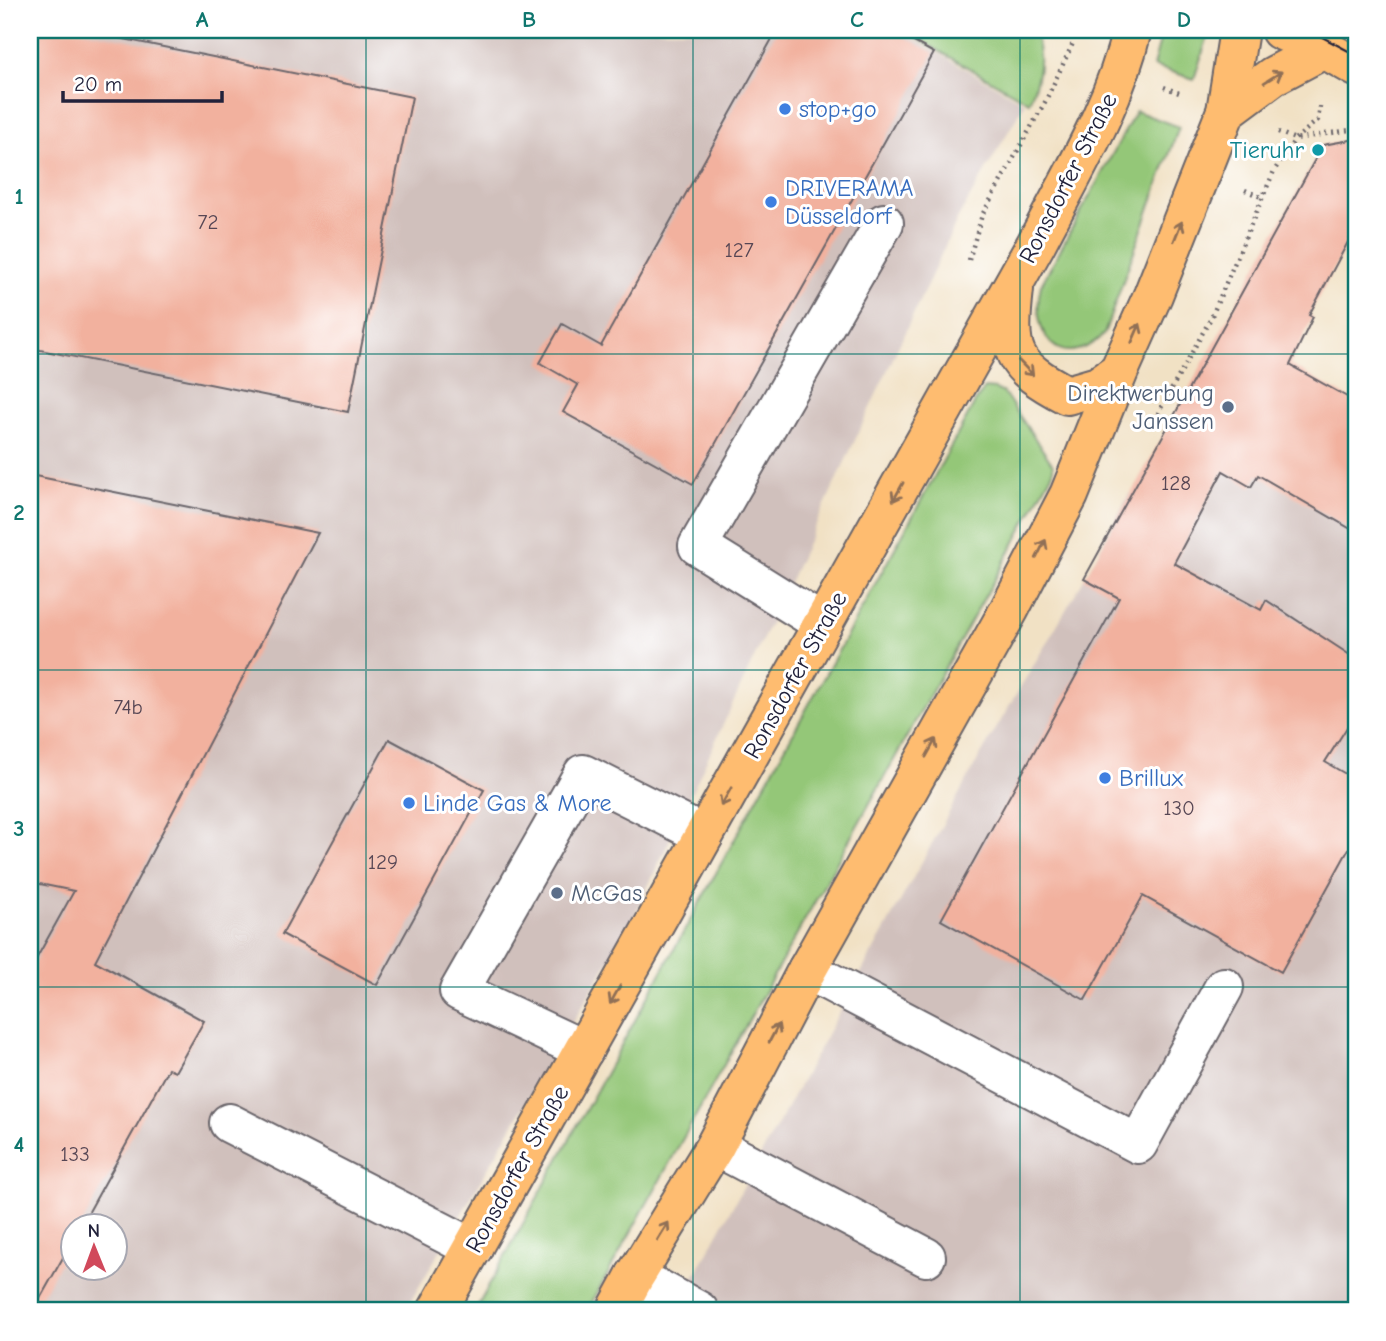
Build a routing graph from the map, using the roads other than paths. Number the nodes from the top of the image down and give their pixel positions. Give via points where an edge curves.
1 (1132, 30) edge
2 (1239, 30) edge
3 (1280, 30) edge
4 (1340, 58) edge
5 (1226, 111) junction
6 (884, 223) dead end
7 (1015, 280) junction
8 (1119, 371) junction
9 (823, 624) junction
10 (704, 835) junction
11 (807, 970) junction
12 (1224, 987) dead end
13 (584, 1050) junction
14 (229, 1123) dead end
15 (715, 1146) junction
16 (473, 1248) junction
17 (926, 1257) dead end
18 (635, 1276) junction
19 (437, 1311) edge
20 (616, 1311) edge
21 (699, 1311) edge

1 - 7 main road, Ronsdorfer Straße via 1106,109
2 - 5 main road
3 - 4 main road
5 -> 4 main road via 1273,76
8 -> 5 main road
6 - 9 lane via 698,546
7 -> 8 main road via 1010,337 1014,354 1025,368 1067,395 1098,386
7 -> 9 main road, Ronsdorfer Straße
11 -> 8 main road via 1009,610 1081,469
9 -> 10 main road, Ronsdorfer Straße
10 -> 13 main road, Ronsdorfer Straße
10 - 13 lane via 583,774 459,991
11 - 12 lane via 1138,1144
15 -> 11 main road
13 - 16 main road, Ronsdorfer Straße
14 - 16 lane
15 - 17 lane
18 -> 15 main road
16 - 19 main road, Ronsdorfer Straße
18 - 20 main road
18 - 21 lane

